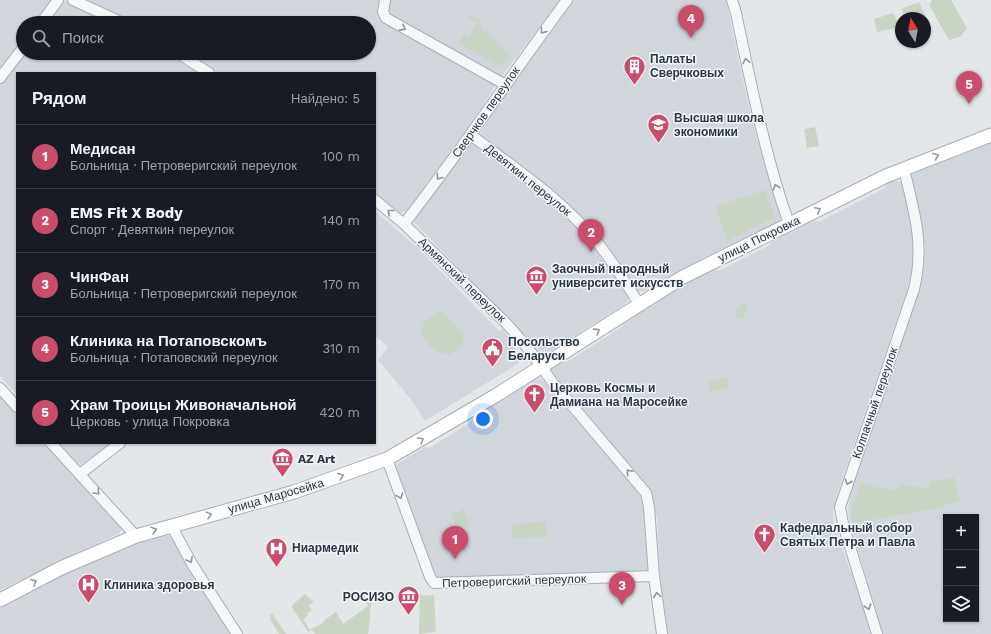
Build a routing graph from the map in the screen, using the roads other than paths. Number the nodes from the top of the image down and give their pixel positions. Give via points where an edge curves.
1 (58, 0) edge
2 (73, 0) edge
3 (385, 0) edge
4 (567, 0) edge
5 (732, 0) edge
6 (46, 16) edge
7 (108, 16) edge
8 (16, 57) edge
9 (189, 60) edge
10 (207, 72) edge
11 (0, 78) edge
12 (504, 84) junction
13 (471, 135) junction
14 (991, 135) edge
15 (904, 169) junction
16 (376, 201) edge
17 (404, 224) junction
18 (789, 224) junction
19 (639, 304) junction
20 (541, 367) junction
21 (0, 388) edge
22 (16, 406) edge
23 (52, 444) edge
24 (119, 444) edge
25 (387, 460) junction
26 (80, 474) junction
27 (171, 525) junction
28 (136, 536) junction
29 (654, 576) junction
30 (0, 600) edge
31 (237, 634) edge
32 (662, 634) edge
33 (877, 634) edge

1 - 6 street
2 - 7 street
3 -> 12 street via 383,12 386,18
4 -> 12 street, Сверчков переулок
18 -> 5 street via 766,150
8 - 11 street
9 - 10 street
12 - 13 street, Сверчков переулок
13 -> 17 street, Сверчков переулок
13 - 19 street, Девяткин переулок via 584,227 605,252
15 -> 14 main road, улица Покровка
18 -> 15 main road, улица Покровка
15 -> 33 street, Колпачный переулок via 920,244 918,273 840,507
17 -> 16 street, Армянский переулок
17 - 20 street, Армянский переулок via 507,324
18 - 19 main road, улица Покровка via 683,277
20 -> 19 main road, улица Покровка
25 -> 20 main road, улица Маросейка
29 -> 20 street, Армянский переулок via 646,493
21 - 22 street
23 - 26 street
24 - 26 street
27 -> 25 main road, улица Маросейка via 301,490
25 -> 29 street, Петроверигский переулок via 434,584
26 -> 28 street
28 -> 27 main road, улица Маросейка
27 -> 31 street via 192,564
30 -> 28 main road, улица Маросейка via 65,566
32 -> 29 street, Армянский переулок

